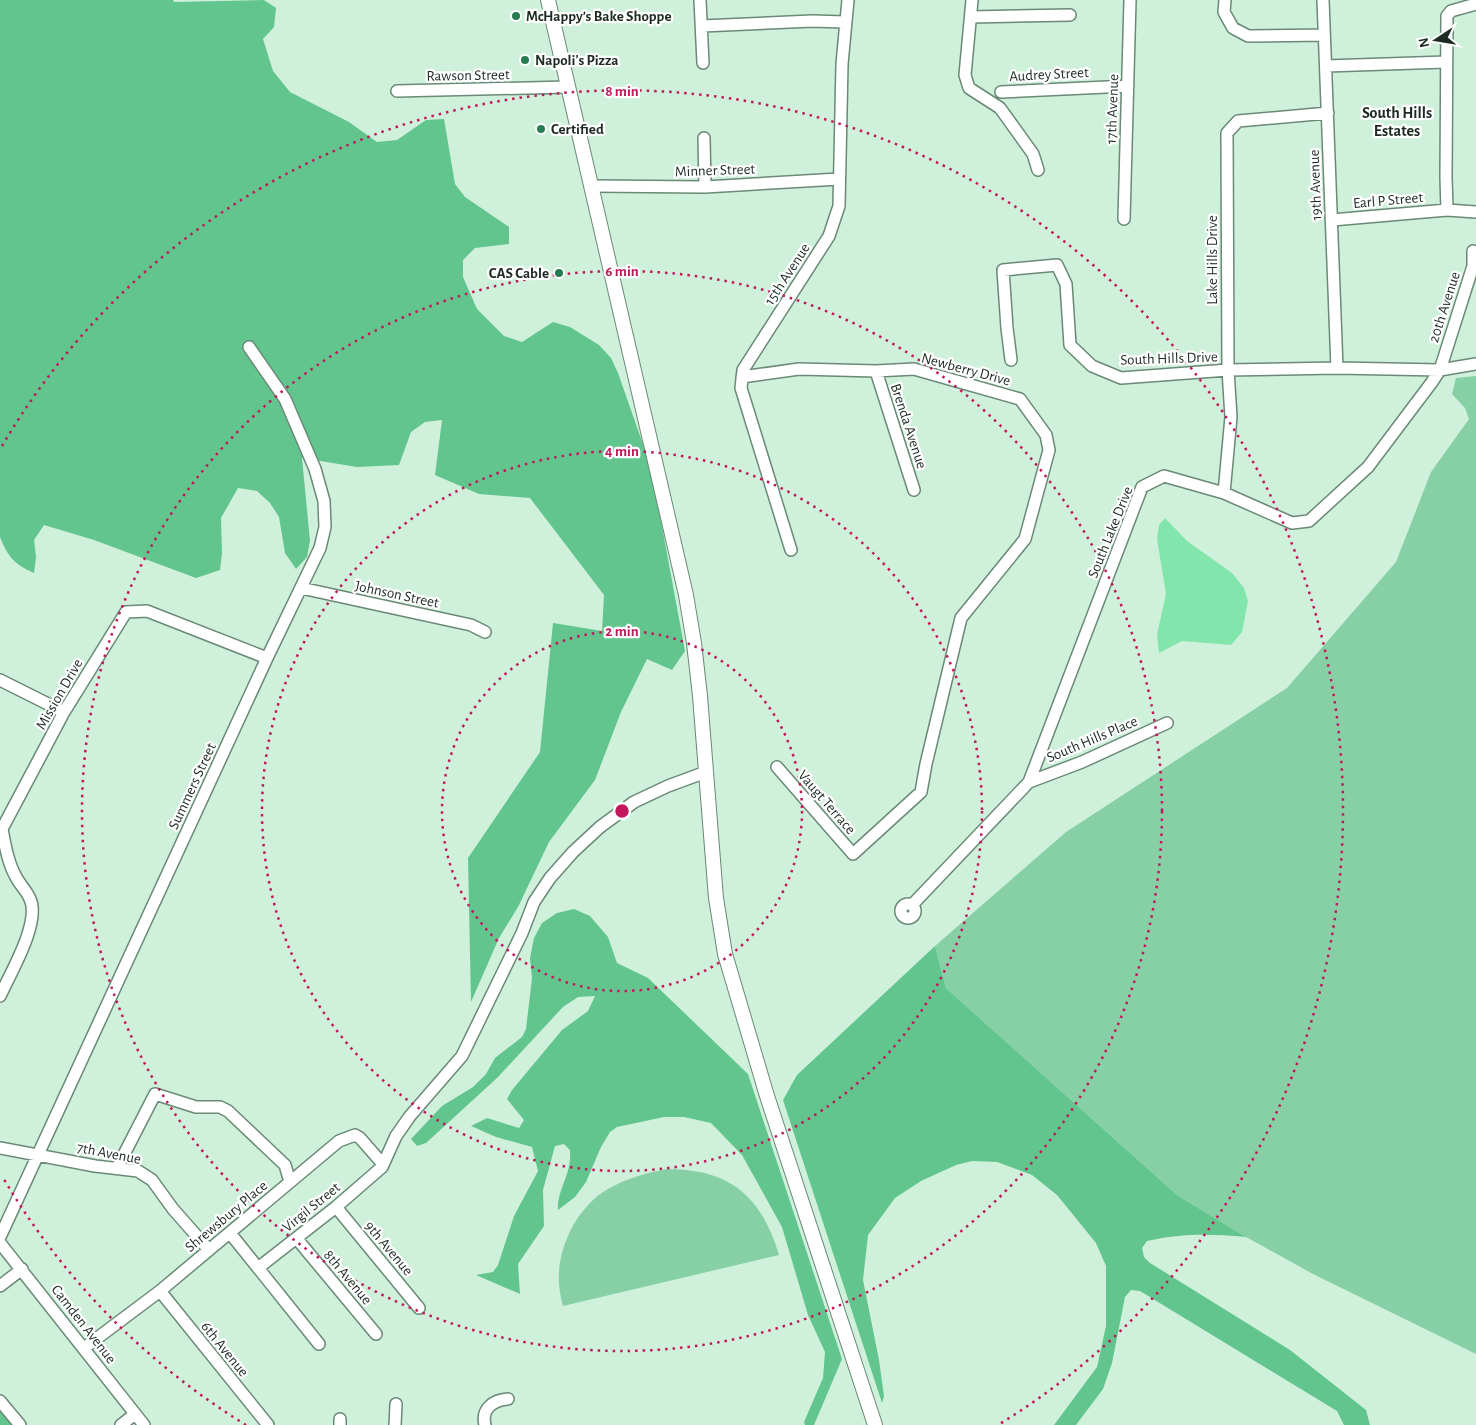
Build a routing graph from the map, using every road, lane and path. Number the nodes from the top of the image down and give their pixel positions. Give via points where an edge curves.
1 (548, 0) edge
2 (700, 0) edge
3 (848, 0) edge
4 (972, 0) edge
5 (1130, 0) edge
6 (1225, 0) edge
7 (1323, 0) edge
8 (1476, 4) edge
9 (1070, 15) dead end
10 (971, 17) junction
11 (845, 22) junction
12 (702, 26) junction
13 (1324, 35) junction
14 (1446, 62) junction
15 (703, 63) dead end
16 (1326, 66) junction
17 (1128, 86) junction
18 (568, 87) junction
19 (397, 91) dead end
20 (1001, 92) dead end
21 (1328, 113) junction
22 (704, 138) dead end
23 (1038, 170) dead end
24 (839, 179) junction
25 (592, 186) junction
26 (705, 187) junction
27 (1448, 210) junction
28 (1476, 212) edge
29 (1124, 219) dead end
30 (1332, 220) junction
31 (1473, 251) dead end
32 (249, 348) dead end
33 (1011, 360) dead end
34 (1476, 364) edge
35 (1338, 368) junction
36 (1228, 370) junction
37 (1440, 370) junction
38 (876, 371) junction
39 (742, 377) junction
40 (914, 490) dead end
41 (1224, 493) junction
42 (791, 550) dead end
43 (301, 588) junction
44 (485, 632) dead end
45 (267, 658) junction
46 (0, 680) edge
47 (64, 712) junction
48 (1167, 723) dead end
49 (777, 767) dead end
50 (706, 772) junction
51 (1029, 782) junction
52 (921, 792) joint
53 (912, 905) dead end
54 (0, 996) edge
55 (0, 1148) edge
56 (38, 1155) junction
57 (382, 1167) junction
58 (117, 1168) junction
59 (290, 1182) junction
60 (336, 1207) junction
61 (230, 1233) junction
62 (0, 1237) edge
63 (297, 1239) junction
64 (0, 1243) edge
65 (209, 1250) junction
66 (258, 1268) junction
67 (22, 1269) junction
68 (0, 1286) edge
69 (160, 1291) junction
70 (419, 1308) dead end
71 (376, 1334) dead end
72 (319, 1344) dead end
73 (84, 1348) junction
74 (508, 1399) dead end
75 (0, 1401) edge
76 (396, 1404) dead end
77 (136, 1414) junction
78 (20, 1425) edge
79 (121, 1425) edge
80 (144, 1425) edge
81 (268, 1425) edge
82 (394, 1425) edge
83 (485, 1425) edge
84 (875, 1425) edge

1 - 18 main road
2 - 12 street
3 - 11 street, 15th Avenue
4 - 10 street
5 - 17 street, 17th Avenue
6 - 13 street via 1224,12 1233,28 1248,36
7 - 13 street, 19th Avenue
8 - 14 street via 1451,11 1447,16
9 - 10 street
10 - 23 street via 965,75 969,88 1000,108 1033,154
11 - 12 street
11 - 24 street, 15th Avenue
12 - 15 street
13 - 16 street, 19th Avenue
14 - 16 street
14 - 27 street
16 - 21 street, 19th Avenue
17 - 20 street, Audrey Street
17 - 29 street, 17th Avenue
18 - 19 street, Rawson Street
18 - 25 main road
21 - 30 street, 19th Avenue
21 - 36 street, Lake Hills Drive via 1238,121 1227,133
22 - 26 street
24 - 26 street, Minner Street
24 - 39 street, 15th Avenue via 838,206 829,236 743,370
25 - 26 street, Minner Street
25 - 50 main road via 686,595 694,642
27 - 28 street, Earl P Street
27 - 30 street, Earl P Street
30 - 35 street, 19th Avenue
31 - 37 street, 20th Avenue via 1473,266
32 - 43 street, Summers Street via 285,399 315,469 324,500 325,527 320,548
33 - 36 street, South Hills Drive via 1003,270 1057,265 1066,284 1070,345 1092,366 1121,378
34 - 37 street, South Hills Drive
35 - 36 street, South Hills Drive
35 - 37 street, South Hills Drive
36 - 41 street, Lake Hills Drive via 1231,418
37 - 41 street, South Lake Drive via 1368,468 1309,521 1292,523
38 - 39 street, Newberry Drive via 799,369
38 - 40 street, Brenda Avenue
38 - 52 street, Newberry Drive via 914,369 1020,399 1046,435 1049,450 1025,539 961,618
39 - 42 street via 741,388
41 - 51 street, South Lake Drive via 1164,476 1142,487
43 - 44 street, Johnson Street via 471,625
43 - 45 street, Summers Street
45 - 47 street, Mission Drive via 147,610 126,612
45 - 56 street, Summers Street
46 - 47 street
47 - 54 street, Mission Drive via 2,829 15,875 33,911 29,932
48 - 51 street, South Hills Place
49 - 52 street, Vaugt Terrace via 853,854
50 - 57 street via 634,802 600,827 550,878 534,902 462,1056 410,1116 396,1136
50 - 84 main road via 716,898 725,954 767,1096
51 - 53 street, South Lake Drive
55 - 56 street, 7th Avenue
56 - 58 street, 7th Avenue
56 - 62 street, Summers Street
57 - 59 street, Shrewsbury Place via 360,1138 351,1136 339,1141
57 - 60 street, Virgil Street
58 - 59 street via 155,1094 196,1107 228,1111 285,1165
58 - 65 street, 7th Avenue via 138,1171 152,1180
59 - 61 street, Shrewsbury Place
60 - 63 street, Virgil Street
60 - 70 street, 9th Avenue
61 - 65 street, Shrewsbury Place
61 - 66 street
63 - 66 street, Virgil Street
63 - 71 street, 8th Avenue
64 - 67 street, Camden Avenue
65 - 69 street, Shrewsbury Place
66 - 72 street
67 - 68 street
67 - 73 street, Camden Avenue
69 - 73 street, Shrewsbury Place
69 - 81 street, 6th Avenue
73 - 77 street, Camden Avenue
74 - 83 street via 488,1406 483,1418
75 - 78 street
76 - 82 street
77 - 79 street
77 - 80 street, Camden Avenue

